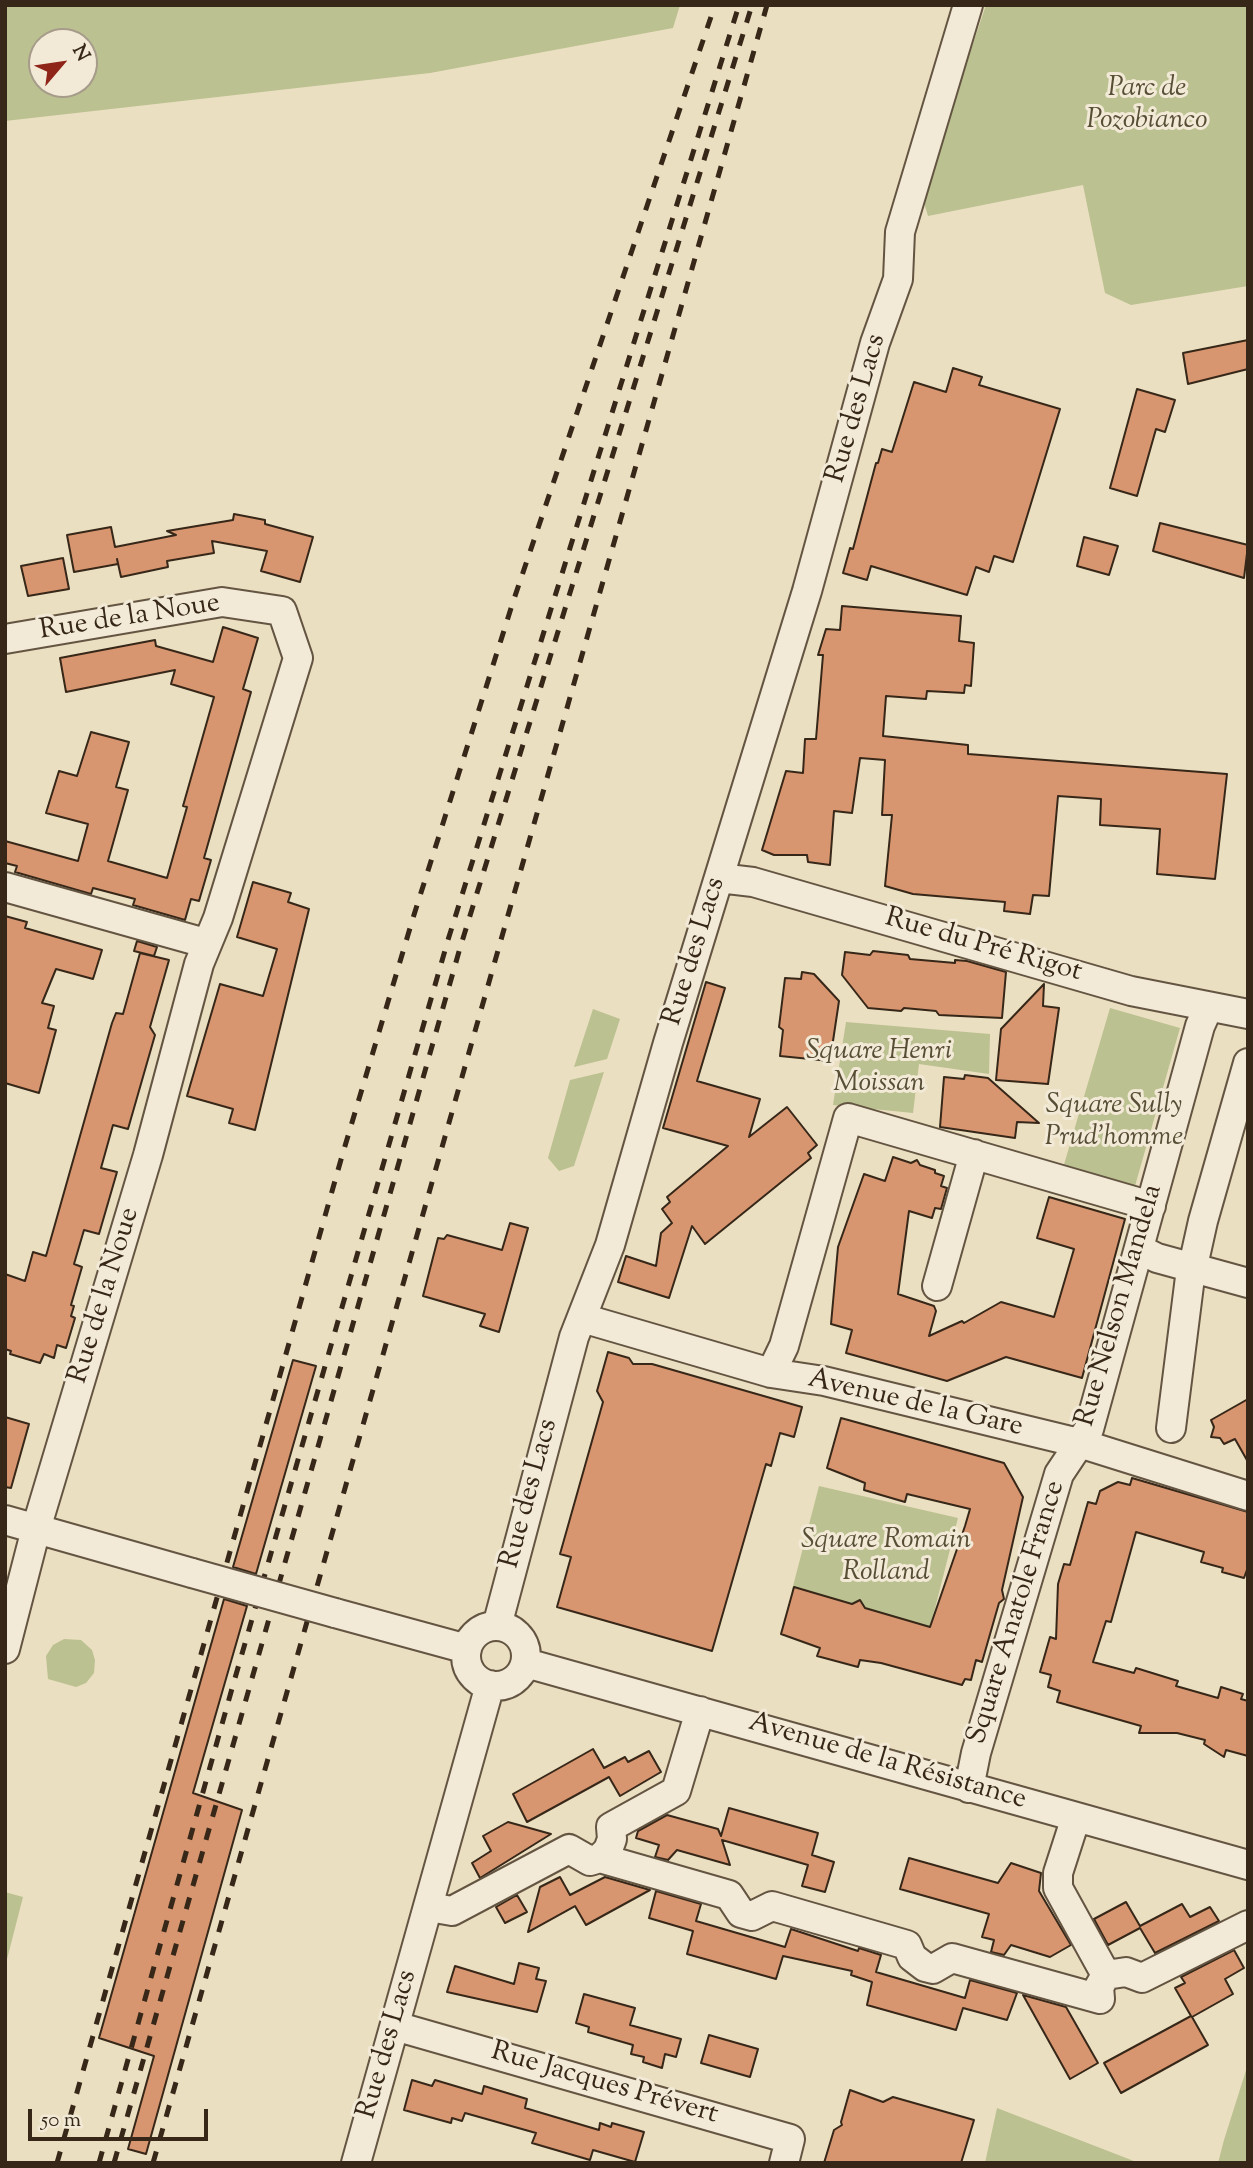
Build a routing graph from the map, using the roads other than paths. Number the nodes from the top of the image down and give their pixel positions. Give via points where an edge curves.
1 (968, 5) edge
2 (5, 639) edge
3 (719, 878) junction
4 (5, 887) edge
5 (205, 943) junction
6 (1208, 1008) junction
7 (1248, 1014) edge
8 (1248, 1063) edge
9 (974, 1154) junction
10 (1151, 1206) junction
11 (1139, 1249) junction
12 (1192, 1272) junction
13 (1248, 1283) edge
14 (937, 1286) dead end
15 (582, 1318) junction
16 (771, 1373) junction
17 (1171, 1428) dead end
18 (1079, 1443) junction
19 (1248, 1496) edge
20 (5, 1520) edge
21 (36, 1528) junction
22 (497, 1626) junction
23 (5, 1648) edge
24 (467, 1649) junction
25 (526, 1663) junction
26 (490, 1685) junction
27 (700, 1711) junction
28 (969, 1788) junction
29 (1076, 1817) junction
30 (600, 1858) junction
31 (1248, 1865) edge
32 (429, 1907) junction
33 (1248, 1925) edge
34 (1103, 1987) junction
35 (395, 2026) junction
36 (356, 2163) edge
37 (785, 2163) edge

1 - 3 street, Rue des Lacs via 900,232 898,279 875,343 807,591
2 - 5 street, Rue de la Noue via 222,602 282,611 298,658 218,918
3 - 6 street, Rue du Pré Rigot via 753,882 1131,991
3 - 15 street, Rue des Lacs via 610,1245
4 - 5 street
5 - 21 street, Rue de la Noue via 148,1155
6 - 7 street, Rue du Pré Rigot
6 - 10 street, Rue Nelson Mandela
8 - 12 street
9 - 10 street
9 - 14 street
9 - 16 street via 848,1118 784,1346
10 - 11 street, Rue Nelson Mandela
11 - 12 street
11 - 18 street, Rue Nelson Mandela via 1089,1429
12 - 13 street
12 - 17 street
15 - 16 street, Avenue de la Gare
15 - 22 street, Rue des Lacs
16 - 18 street, Avenue de la Gare via 824,1381
18 - 19 street, Avenue de la Gare
18 - 28 street, Square Anatole France via 1059,1474
20 - 21 street
21 - 23 street, Rue de la Noue
21 - 24 street, bridge
22 - 24 street via 478,1632
22 - 25 street via 521,1639
24 - 26 street via 474,1676
25 - 26 street via 515,1679
25 - 27 street, Avenue de la Résistance
26 - 32 street, Rue des Lacs
27 - 28 street, Avenue de la Résistance
27 - 30 street via 676,1791 611,1827 612,1839
28 - 29 street, Avenue de la Résistance
29 - 31 street, Avenue de la Résistance
29 - 34 street via 1058,1873 1058,1888
30 - 32 street via 590,1861 569,1849 452,1912
30 - 34 street via 729,1895 741,1913 752,1916 772,1906 907,1945 912,1957 925,1967 933,1969 952,1958
32 - 35 street, Rue des Lacs
33 - 34 street via 1142,1978 1126,1972
35 - 36 street, Rue des Lacs
35 - 37 street, Rue Jacques Prévert via 790,2139

